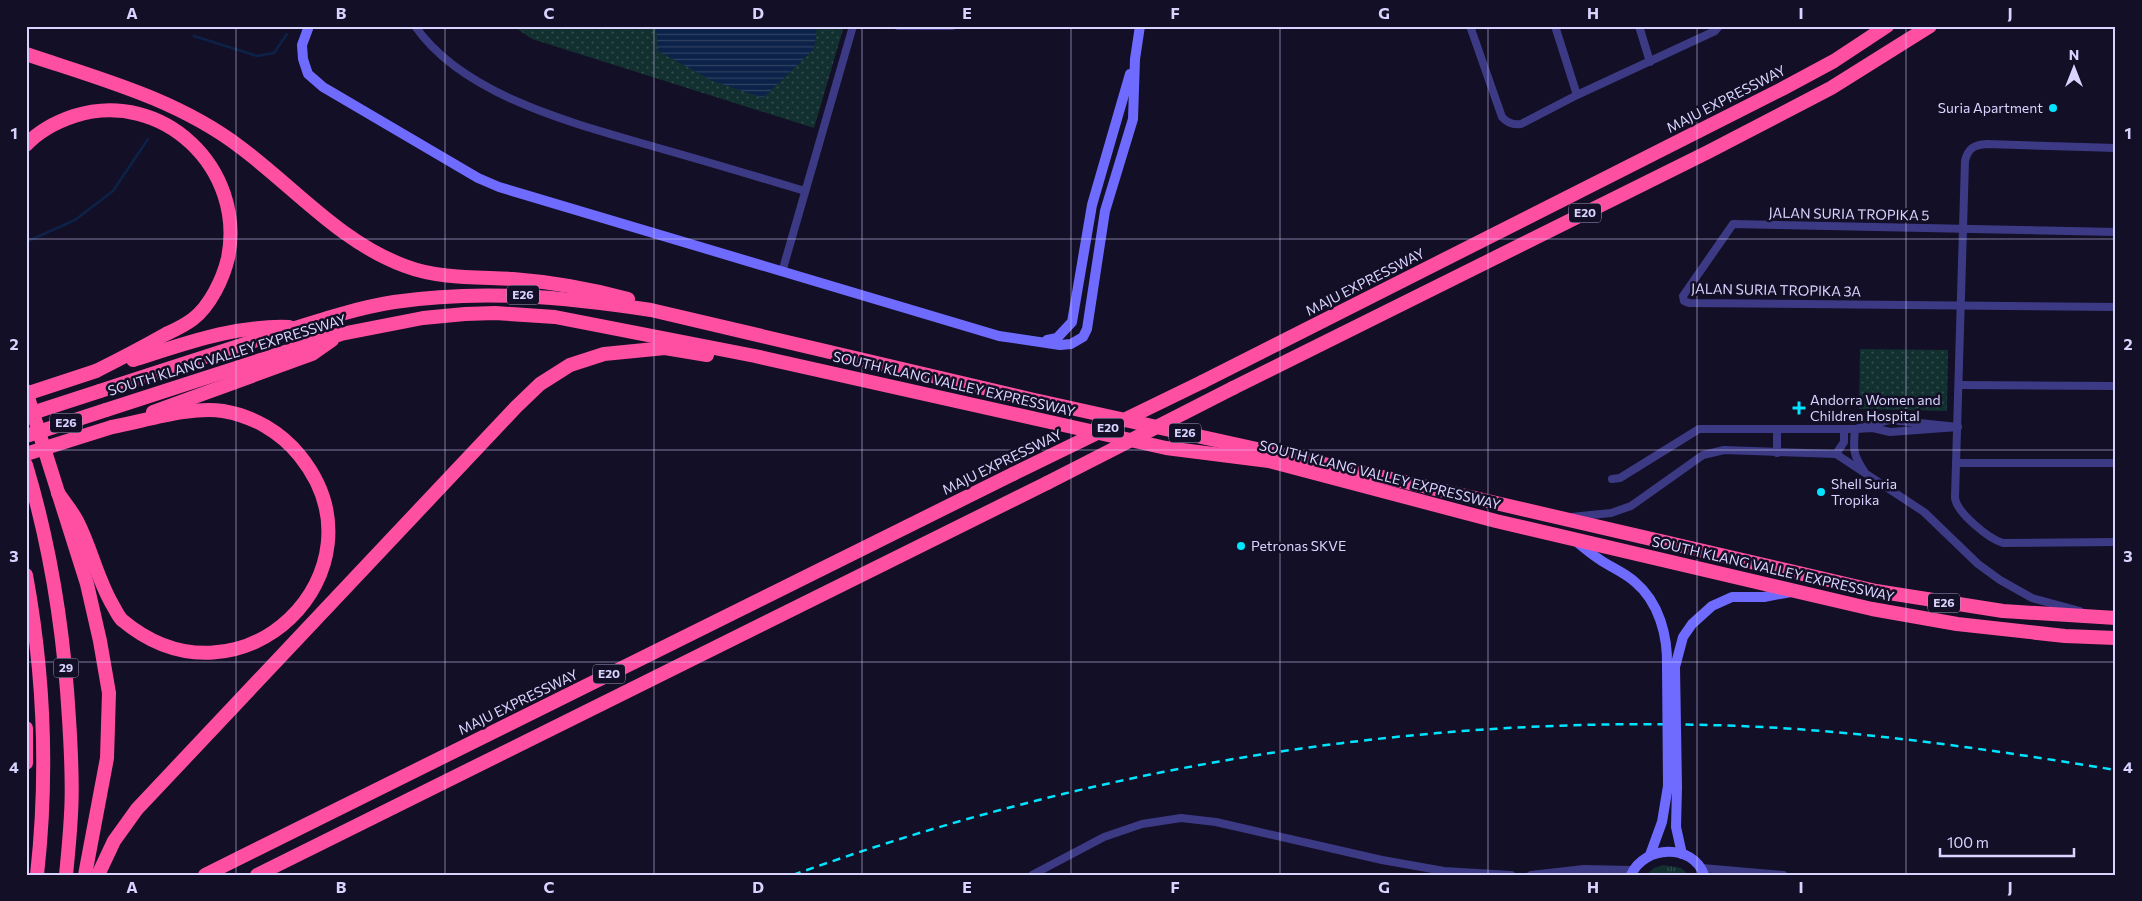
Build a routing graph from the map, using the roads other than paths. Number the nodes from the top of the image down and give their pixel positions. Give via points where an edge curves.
1 (309, 26) edge
2 (415, 26) edge
3 (853, 26) edge
4 (898, 26) edge
5 (952, 26) edge
6 (1140, 26) edge
7 (1470, 26) edge
8 (1555, 26) edge
9 (1638, 26) edge
10 (1719, 26) edge
11 (1887, 26) edge
12 (1930, 26) edge
13 (26, 54) edge
14 (1135, 59) junction
15 (1650, 62) junction
16 (1577, 95) junction
17 (1133, 109) junction
18 (1115, 126) junction
19 (26, 145) edge
20 (2116, 148) edge
21 (1119, 167) junction
22 (805, 191) junction
23 (1733, 224) joint
24 (1963, 229) junction
25 (2116, 232) edge
26 (1098, 248) junction
27 (1082, 259) junction
28 (782, 272) junction
29 (1961, 306) junction
30 (2116, 307) edge
31 (651, 310) junction
32 (298, 327) junction
33 (341, 334) junction
34 (1043, 341) junction
35 (755, 356) junction
36 (96, 371) junction
37 (1959, 385) junction
38 (2116, 386) edge
39 (26, 393) edge
40 (26, 415) edge
41 (112, 427) junction
42 (1958, 427) junction
43 (1777, 429) junction
44 (1844, 429) junction
45 (1855, 429) junction
46 (26, 436) edge
47 (1777, 453) junction
48 (26, 454) edge
49 (1836, 454) junction
50 (1956, 463) junction
51 (2116, 463) edge
52 (26, 465) edge
53 (1866, 475) junction
54 (1612, 479) dead end
55 (58, 493) junction
56 (1564, 519) junction
57 (1576, 541) junction
58 (2116, 542) edge
59 (26, 575) edge
60 (1794, 591) junction
61 (2091, 617) junction
62 (2116, 618) edge
63 (2116, 638) edge
64 (1671, 667) junction
65 (26, 728) edge
66 (26, 764) edge
67 (1673, 786) junction
68 (1682, 854) junction
69 (1650, 855) junction
70 (1703, 871) edge
71 (1632, 873) edge
72 (37, 875) edge
73 (66, 875) edge
74 (85, 875) edge
75 (98, 875) edge
76 (205, 875) edge
77 (256, 875) edge
78 (1032, 875) edge
79 (1511, 875) edge
80 (1531, 875) edge
81 (1768, 875) edge
82 (1783, 875) edge

1 - 28 street via 302,45 308,74 323,87 478,178
2 - 22 street via 425,40 452,63 523,105
3 - 22 street
4 - 5 street
6 - 14 street
7 - 16 street via 1505,121 1521,124
8 - 16 street
9 - 15 street
10 - 15 street via 1715,31
11 - 76 highway, MAJU EXPRESSWAY / E20, bridge via 1834,61 1782,89 1202,382
12 - 77 highway, E20, bridge via 1831,88 1717,148
13 - 31 highway via 151,96 196,117 240,147 356,242 406,267 446,277 515,280 590,289 630,299
14 - 17 street
14 - 18 street
15 - 16 street
17 - 18 street via 1124,126
17 - 21 street via 1131,130
18 - 21 street via 1121,139
18 - 27 street via 1092,205
19 - 36 highway via 60,120 89,111 122,110 150,117 175,129 200,152 215,174 223,194 230,218 231,242 216,291 193,319
20 - 24 street via 1987,144 1972,148 1965,161
21 - 26 street via 1105,211
22 - 28 street
23 - 24 street, JALAN SURIA TROPIKA 5
23 - 29 street, JALAN SURIA TROPIKA 3A via 1683,296 1684,301
24 - 25 street, JALAN SURIA TROPIKA 5
24 - 29 street
26 - 27 street via 1091,260
26 - 34 street via 1087,329 1083,336 1071,344
27 - 34 street via 1072,322 1057,338
28 - 34 street via 999,336
29 - 30 street
29 - 37 street
31 - 32 highway, SOUTH KLANG VALLEY EXPRESSWAY / E26 via 555,298 464,295 394,302
31 - 56 highway, SOUTH KLANG VALLEY EXPRESSWAY / E26
32 - 36 highway via 235,330
32 - 40 highway, SOUTH KLANG VALLEY EXPRESSWAY / E26, bridge
33 - 35 highway, SOUTH KLANG VALLEY EXPRESSWAY / E26 via 423,318 529,314 585,321
33 - 41 highway via 312,354
33 - 46 highway, SOUTH KLANG VALLEY EXPRESSWAY / E26, bridge
35 - 57 highway, SOUTH KLANG VALLEY EXPRESSWAY / E26 via 1166,448 1269,461
35 - 75 highway via 722,357 665,348 604,354 570,365 540,384 136,809 114,840
36 - 39 highway, bridge
37 - 38 street
37 - 42 street
39 - 55 highway
41 - 48 highway, bridge
41 - 55 highway via 180,414 223,411 260,423 292,446 320,489 327,512 328,538 315,585 294,616 283,626 244,647 214,654 189,653 152,641 121,618 102,587 77,521
42 - 45 street via 1890,420
42 - 50 street
43 - 44 street
43 - 47 street
43 - 54 street via 1699,429 1620,478
44 - 45 street
44 - 49 street via 1844,442
45 - 53 street via 1855,457
47 - 49 street
47 - 56 street via 1713,451 1631,506 1611,513
49 - 53 street
50 - 51 street
50 - 58 street via 1956,504 1994,540
52 - 73 highway, 29 via 41,513 56,586 66,662 72,813
53 - 61 street via 1924,512 1978,564 2000,580 2032,598
55 - 74 highway via 87,584 109,693 107,758
56 - 61 highway, SOUTH KLANG VALLEY EXPRESSWAY / E26 via 1876,592 1995,610
57 - 60 highway, SOUTH KLANG VALLEY EXPRESSWAY / E26
57 - 64 street via 1636,582 1657,612
59 - 72 highway, 29 via 37,644 42,728
60 - 63 highway, SOUTH KLANG VALLEY EXPRESSWAY / E26 via 1952,624
60 - 64 street via 1764,597 1732,597 1712,606 1683,637
61 - 62 highway, SOUTH KLANG VALLEY EXPRESSWAY / E26
64 - 67 street, bridge
65 - 66 highway
67 - 68 street via 1676,828
67 - 69 street
68 - 69 street via 1666,851
68 - 70 street
69 - 71 street
70 - 81 street
71 - 80 street via 1584,869
78 - 79 street via 1104,836 1142,824 1181,818 1216,822 1408,865
81 - 82 street

